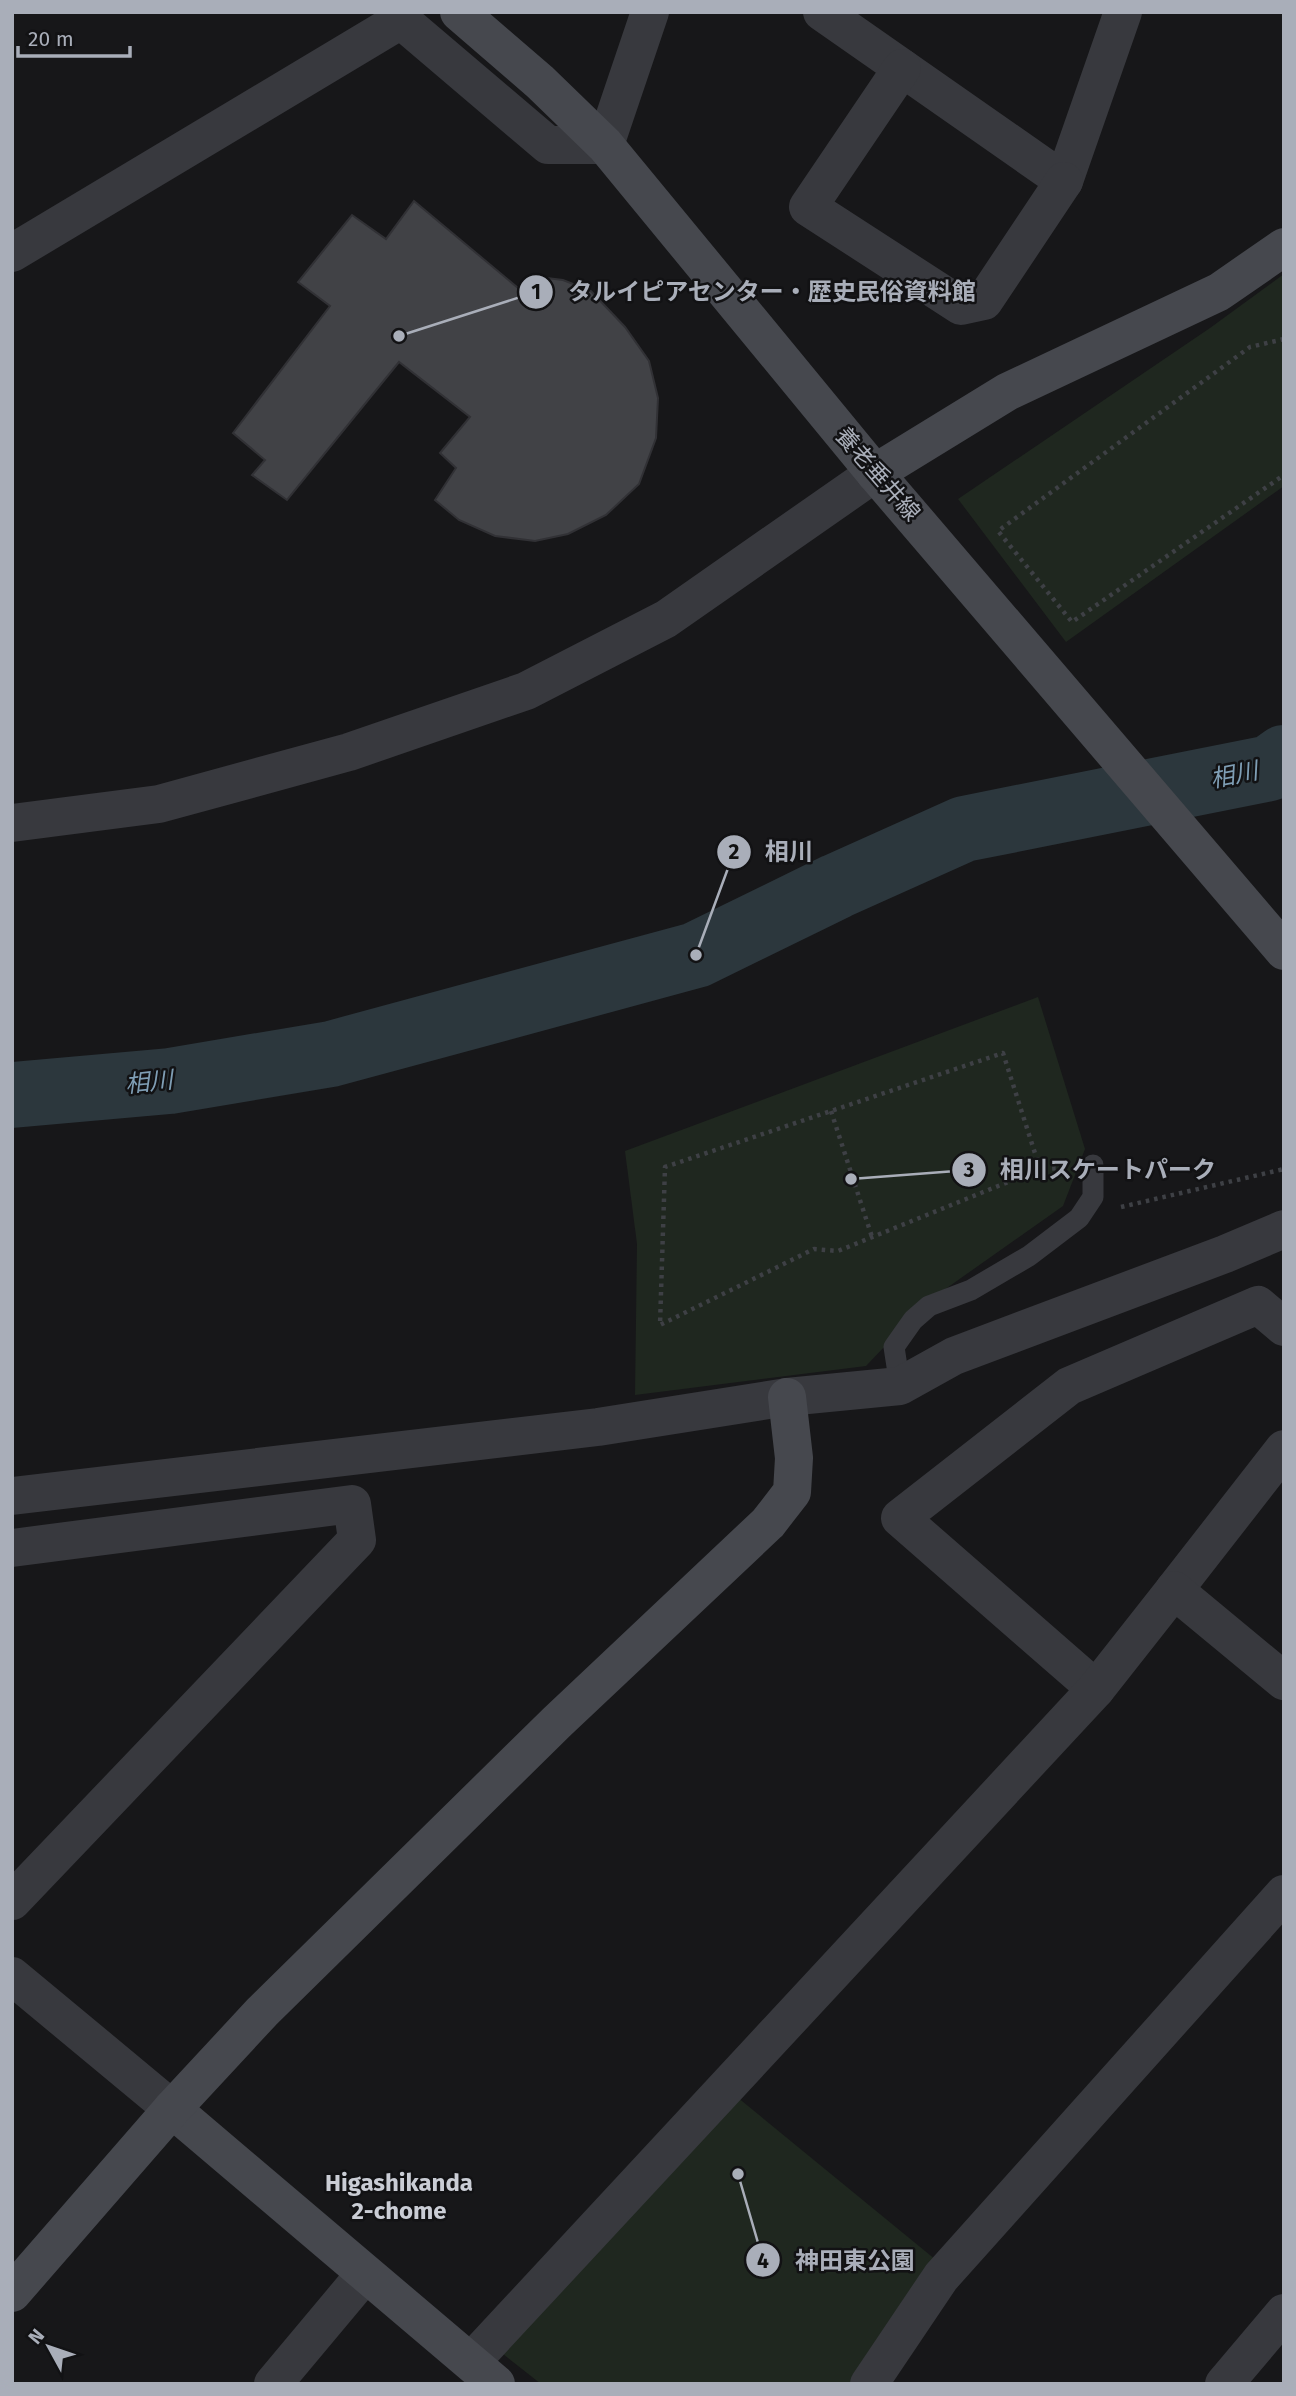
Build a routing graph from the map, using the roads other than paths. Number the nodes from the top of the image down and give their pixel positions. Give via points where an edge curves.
1 (459, 12) edge
2 (650, 12) edge
3 (822, 12) edge
4 (1123, 12) edge
5 (902, 68) junction
6 (605, 145) junction
7 (1064, 181) junction
8 (1284, 247) edge
9 (12, 253) edge
10 (875, 473) junction
11 (12, 823) edge
12 (1284, 951) edge
13 (1093, 1165) road end
14 (1284, 1229) edge
15 (1284, 1327) edge
16 (900, 1386) junction
17 (787, 1397) junction
18 (1284, 1449) edge
19 (12, 1496) edge
20 (12, 1548) edge
21 (1174, 1590) junction
22 (1284, 1681) edge
23 (1096, 1689) junction
24 (1284, 1894) edge
25 (12, 1902) edge
26 (12, 1976) edge
27 (172, 2109) junction
28 (365, 2274) junction
29 (12, 2293) edge
30 (1284, 2313) edge
31 (483, 2373) edge
32 (273, 2384) edge
33 (869, 2384) edge
34 (1224, 2384) edge

1 - 6 street, 養老垂井線
2 - 6 street
3 - 5 street
4 - 7 street
5 - 7 street
5 - 7 street via 808,207 961,306 984,301
6 - 9 street via 548,145 401,20
6 - 10 street, 養老垂井線
8 - 10 street via 1220,292 1007,392
10 - 11 street via 666,619 526,691 349,752 159,804
10 - 12 street, 養老垂井線
13 - 16 lane via 1093,1197 1079,1218 1029,1256 971,1290 929,1307 913,1320 894,1347
14 - 16 street via 954,1356
15 - 23 street via 1258,1305 1069,1385 900,1518
16 - 17 street
17 - 19 street via 598,1427
17 - 27 street via 794,1458 792,1492 768,1523 557,1722 262,2012
18 - 21 street
20 - 25 street via 352,1504 357,1541
21 - 22 street
21 - 23 street
23 - 31 street
24 - 33 street via 942,2277
26 - 27 street
27 - 28 street
27 - 29 street
28 - 31 street
28 - 32 street
30 - 34 street

